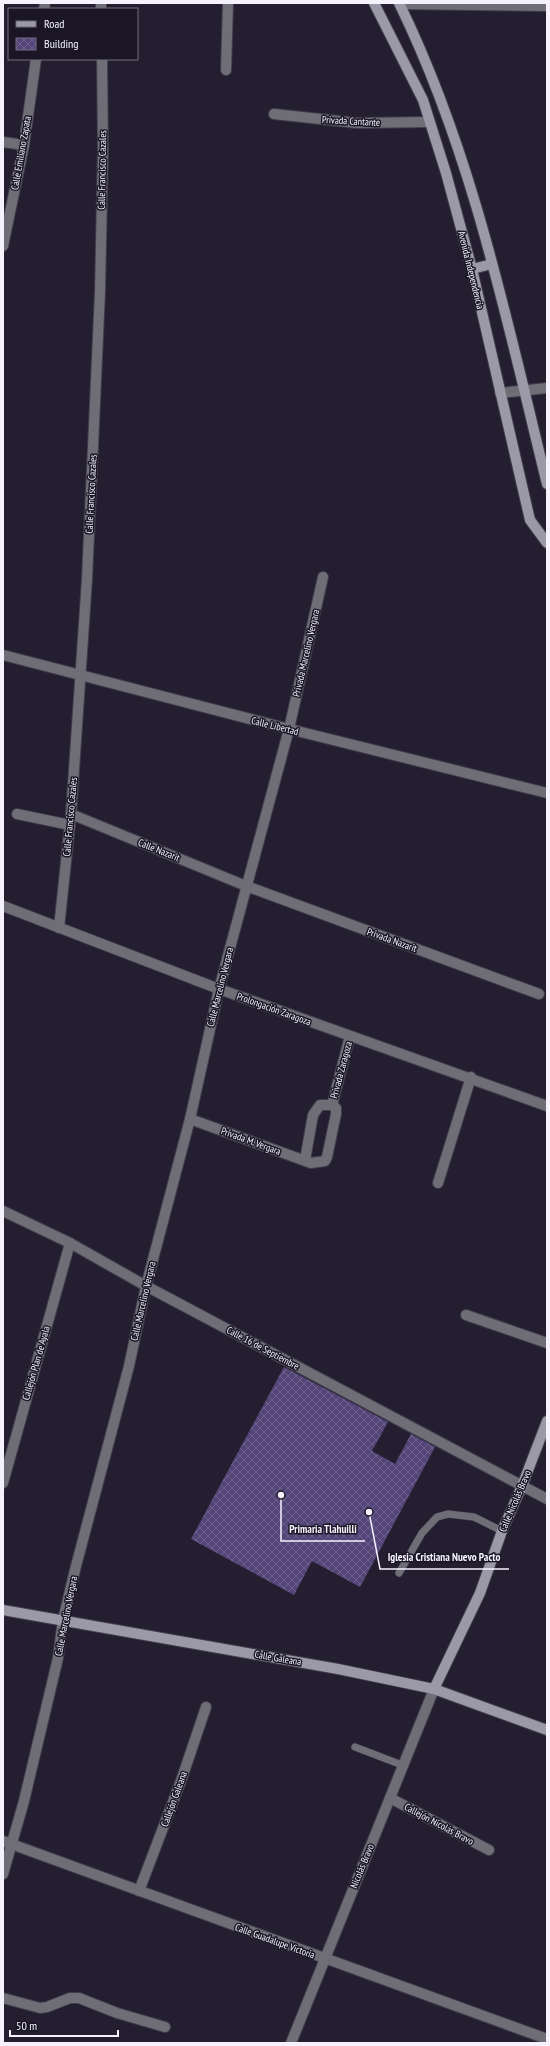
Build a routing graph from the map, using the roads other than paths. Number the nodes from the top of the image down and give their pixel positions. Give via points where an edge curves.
1 (228, 3) edge
2 (374, 3) edge
3 (399, 4) edge
4 (547, 6) edge
5 (36, 60) edge
6 (102, 60) edge
7 (226, 70) dead end
8 (439, 96) junction
9 (423, 100) junction
10 (274, 114) dead end
11 (429, 122) junction
12 (3, 142) edge
13 (24, 145) junction
14 (3, 246) edge
15 (492, 264) junction
16 (472, 269) junction
17 (547, 388) edge
18 (523, 389) junction
19 (500, 393) junction
20 (547, 484) edge
21 (547, 543) edge
22 (323, 577) dead end
23 (3, 655) edge
24 (82, 676) junction
25 (288, 729) junction
26 (547, 793) edge
27 (17, 814) dead end
28 (71, 814) junction
29 (70, 825) junction
30 (246, 886) junction
31 (3, 906) edge
32 (59, 928) junction
33 (219, 989) junction
34 (539, 994) dead end
35 (350, 1036) junction
36 (471, 1077) junction
37 (329, 1104) junction
38 (547, 1106) edge
39 (190, 1119) junction
40 (308, 1162) junction
41 (438, 1183) dead end
42 (3, 1211) edge
43 (70, 1243) junction
44 (146, 1286) junction
45 (466, 1315) dead end
46 (547, 1343) edge
47 (547, 1421) edge
48 (3, 1482) edge
49 (522, 1486) junction
50 (547, 1499) edge
51 (502, 1532) junction
52 (399, 1573) dead end
53 (3, 1610) edge
54 (63, 1620) junction
55 (434, 1689) junction
56 (206, 1707) dead end
57 (547, 1730) edge
58 (355, 1747) dead end
59 (402, 1765) junction
60 (390, 1798) junction
61 (7, 1842) edge
62 (489, 1850) dead end
63 (3, 1874) edge
64 (139, 1891) junction
65 (325, 1959) junction
66 (3, 1998) edge
67 (164, 2028) dead end
68 (547, 2039) edge
69 (291, 2043) edge

1 - 7 street
2 - 9 main road, Avenida Independencia
3 - 4 street
3 - 8 main road, Avenida Independencia
5 - 13 street, Calle Emiliano Zapata
6 - 24 street, Calle Francisco Cazales via 100,292
8 - 9 main road
8 - 15 main road, Avenida Independencia
9 - 11 main road, Avenida Independencia
10 - 11 street, Privada Cantante via 357,123
11 - 16 main road, Avenida Independencia
12 - 13 street
13 - 14 street, Calle Emiliano Zapata
15 - 16 main road
15 - 18 main road, Avenida Independencia
16 - 19 main road, Avenida Independencia
17 - 18 street
18 - 19 street
18 - 20 main road, Avenida Independencia
19 - 21 main road, Avenida Independencia via 530,520
22 - 25 street, Privada Marcelino Vergara
23 - 24 street, Calle Libertad
24 - 25 street, Calle Libertad
24 - 28 street, Calle Francisco Cazales
25 - 26 street, Calle Libertad
25 - 30 street, Calle Marcelino Vergara
27 - 29 street
28 - 29 street, Calle Francisco Cazales
28 - 30 street, Calle Nazarit
29 - 32 street, Calle Francisco Cazales
30 - 33 street, Calle Marcelino Vergara
30 - 34 street, Privada Nazarit
31 - 32 street, Prolongación Zaragoza
32 - 33 street, Prolongación Zaragoza
33 - 35 street, Prolongación Zaragoza
33 - 39 street, Calle Marcelino Vergara
35 - 36 street, Prolongación Zaragoza
35 - 37 street, Privada Zaragoza
36 - 38 street, Prolongación Zaragoza
36 - 41 street
37 - 40 street via 317,1108 313,1115
37 - 40 street, Privada Zaragoza via 336,1108 336,1114 327,1157 322,1163
39 - 40 street, Privada M. Vergara
39 - 44 street, Calle Marcelino Vergara
42 - 43 street, Calle 16 de Septiembre
43 - 44 street, Calle 16 de Septiembre
43 - 48 street, Callejón Plan de Ayala
44 - 49 street, Calle 16 de Septiembre
44 - 54 street, Calle Marcelino Vergara via 129,1366
45 - 46 street
47 - 49 main road, Calle Nicolás Bravo
49 - 50 street, Calle 16 de Septiembre
49 - 51 main road, Calle Nicolás Bravo
51 - 52 lane via 474,1517 454,1514 437,1516 422,1533
51 - 55 main road, Calle Nicolás Bravo via 480,1593
53 - 54 main road, Calle Galeana
54 - 55 main road, Calle Galeana via 338,1669
54 - 61 street, Calle Marcelino Vergara via 58,1658 24,1800
55 - 57 main road, Calle Galeana
55 - 59 street, Nicolás Bravo
56 - 64 street, Callejón Galeana
58 - 59 lane
59 - 60 street, Nicolás Bravo
60 - 62 street, Callejón Nicolás Bravo
60 - 65 street, Nicolás Bravo
61 - 63 street, Calle Marcelino Vergara
61 - 64 street, Calle Guadalupe Victoria
64 - 65 street, Calle Guadalupe Victoria
65 - 68 street, Calle Guadalupe Victoria
65 - 69 street, Nicolás Bravo
66 - 67 street via 40,2008 70,1998 79,1998

